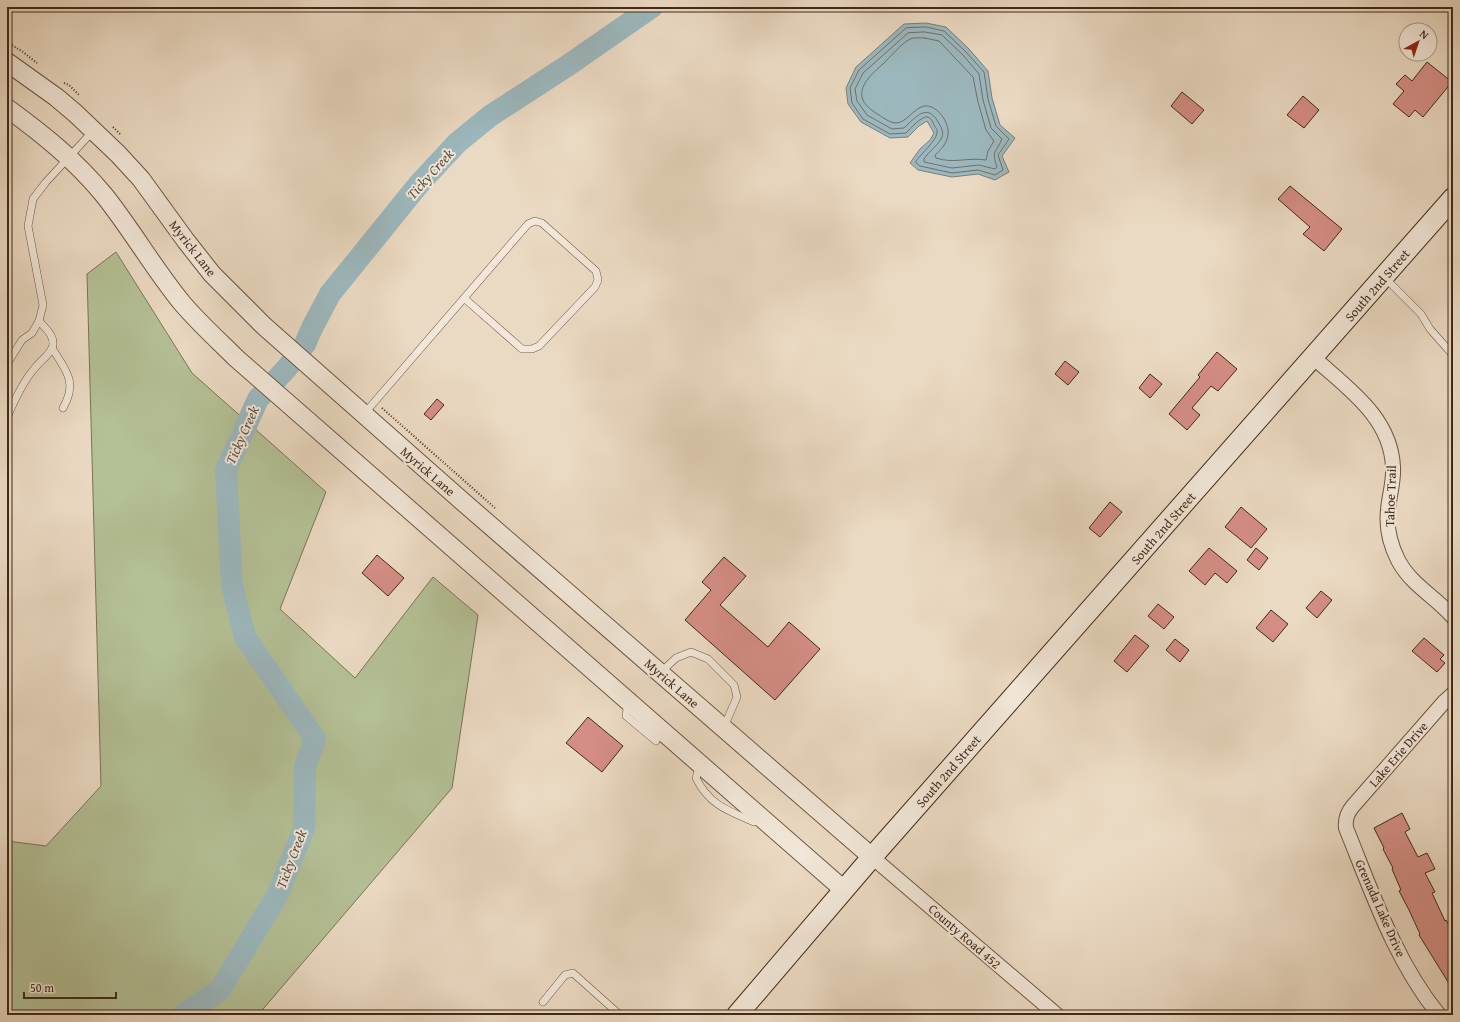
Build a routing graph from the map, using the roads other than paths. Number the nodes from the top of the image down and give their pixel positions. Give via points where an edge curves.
1 (7, 62) edge
2 (7, 108) edge
3 (94, 130) junction
4 (69, 157) junction
5 (1453, 198) edge
6 (1384, 277) junction
7 (464, 298) junction
8 (39, 321) junction
9 (52, 348) junction
10 (1453, 355) edge
11 (1313, 357) junction
12 (7, 364) edge
13 (63, 408) dead end
14 (369, 408) junction
15 (7, 418) edge
16 (1453, 617) edge
17 (660, 673) junction
18 (1453, 694) edge
19 (631, 704) junction
20 (723, 728) junction
21 (656, 741) dead end
22 (1346, 817) joint
23 (872, 857) junction
24 (844, 890) junction
25 (543, 1002) dead end
26 (620, 1015) edge
27 (737, 1015) edge
28 (1057, 1015) edge
29 (1439, 1015) edge

1 - 3 street, Myrick Lane via 56,97
2 - 4 street
3 - 4 lane
3 - 14 street, Myrick Lane via 141,179 212,274 264,326 334,388
4 - 8 lane via 33,199 28,226 43,305
4 - 19 street via 104,195 183,304 236,358
5 - 6 main road, South 2nd Street
6 - 10 lane via 1421,314 1430,329
6 - 11 main road, South 2nd Street
7 - 7 lane via 528,224 535,221 542,223 596,271 598,280 595,287 539,346 532,349 522,349
7 - 14 lane
8 - 9 lane via 52,339
8 - 12 lane via 32,333 22,340
9 - 13 lane via 69,377 71,392
9 - 15 lane via 22,386
11 - 16 street, Tahoe Trail via 1361,400 1382,430 1390,447 1393,467 1387,526 1392,546 1409,575
11 - 23 main road, South 2nd Street
14 - 17 street, Myrick Lane
17 - 20 street, Myrick Lane
17 - 20 lane via 676,658 691,652 708,659 734,685 737,697
18 - 22 street, Lake Erie Drive
19 - 21 lane via 626,716
19 - 24 street
20 - 23 street, Myrick Lane
22 - 29 street, Grenada Lake Drive via 1346,828 1392,940
23 - 24 main road, South 2nd Street
23 - 28 street, County Road 452
24 - 27 main road, South 2nd Street
25 - 26 lane via 565,975 573,973

